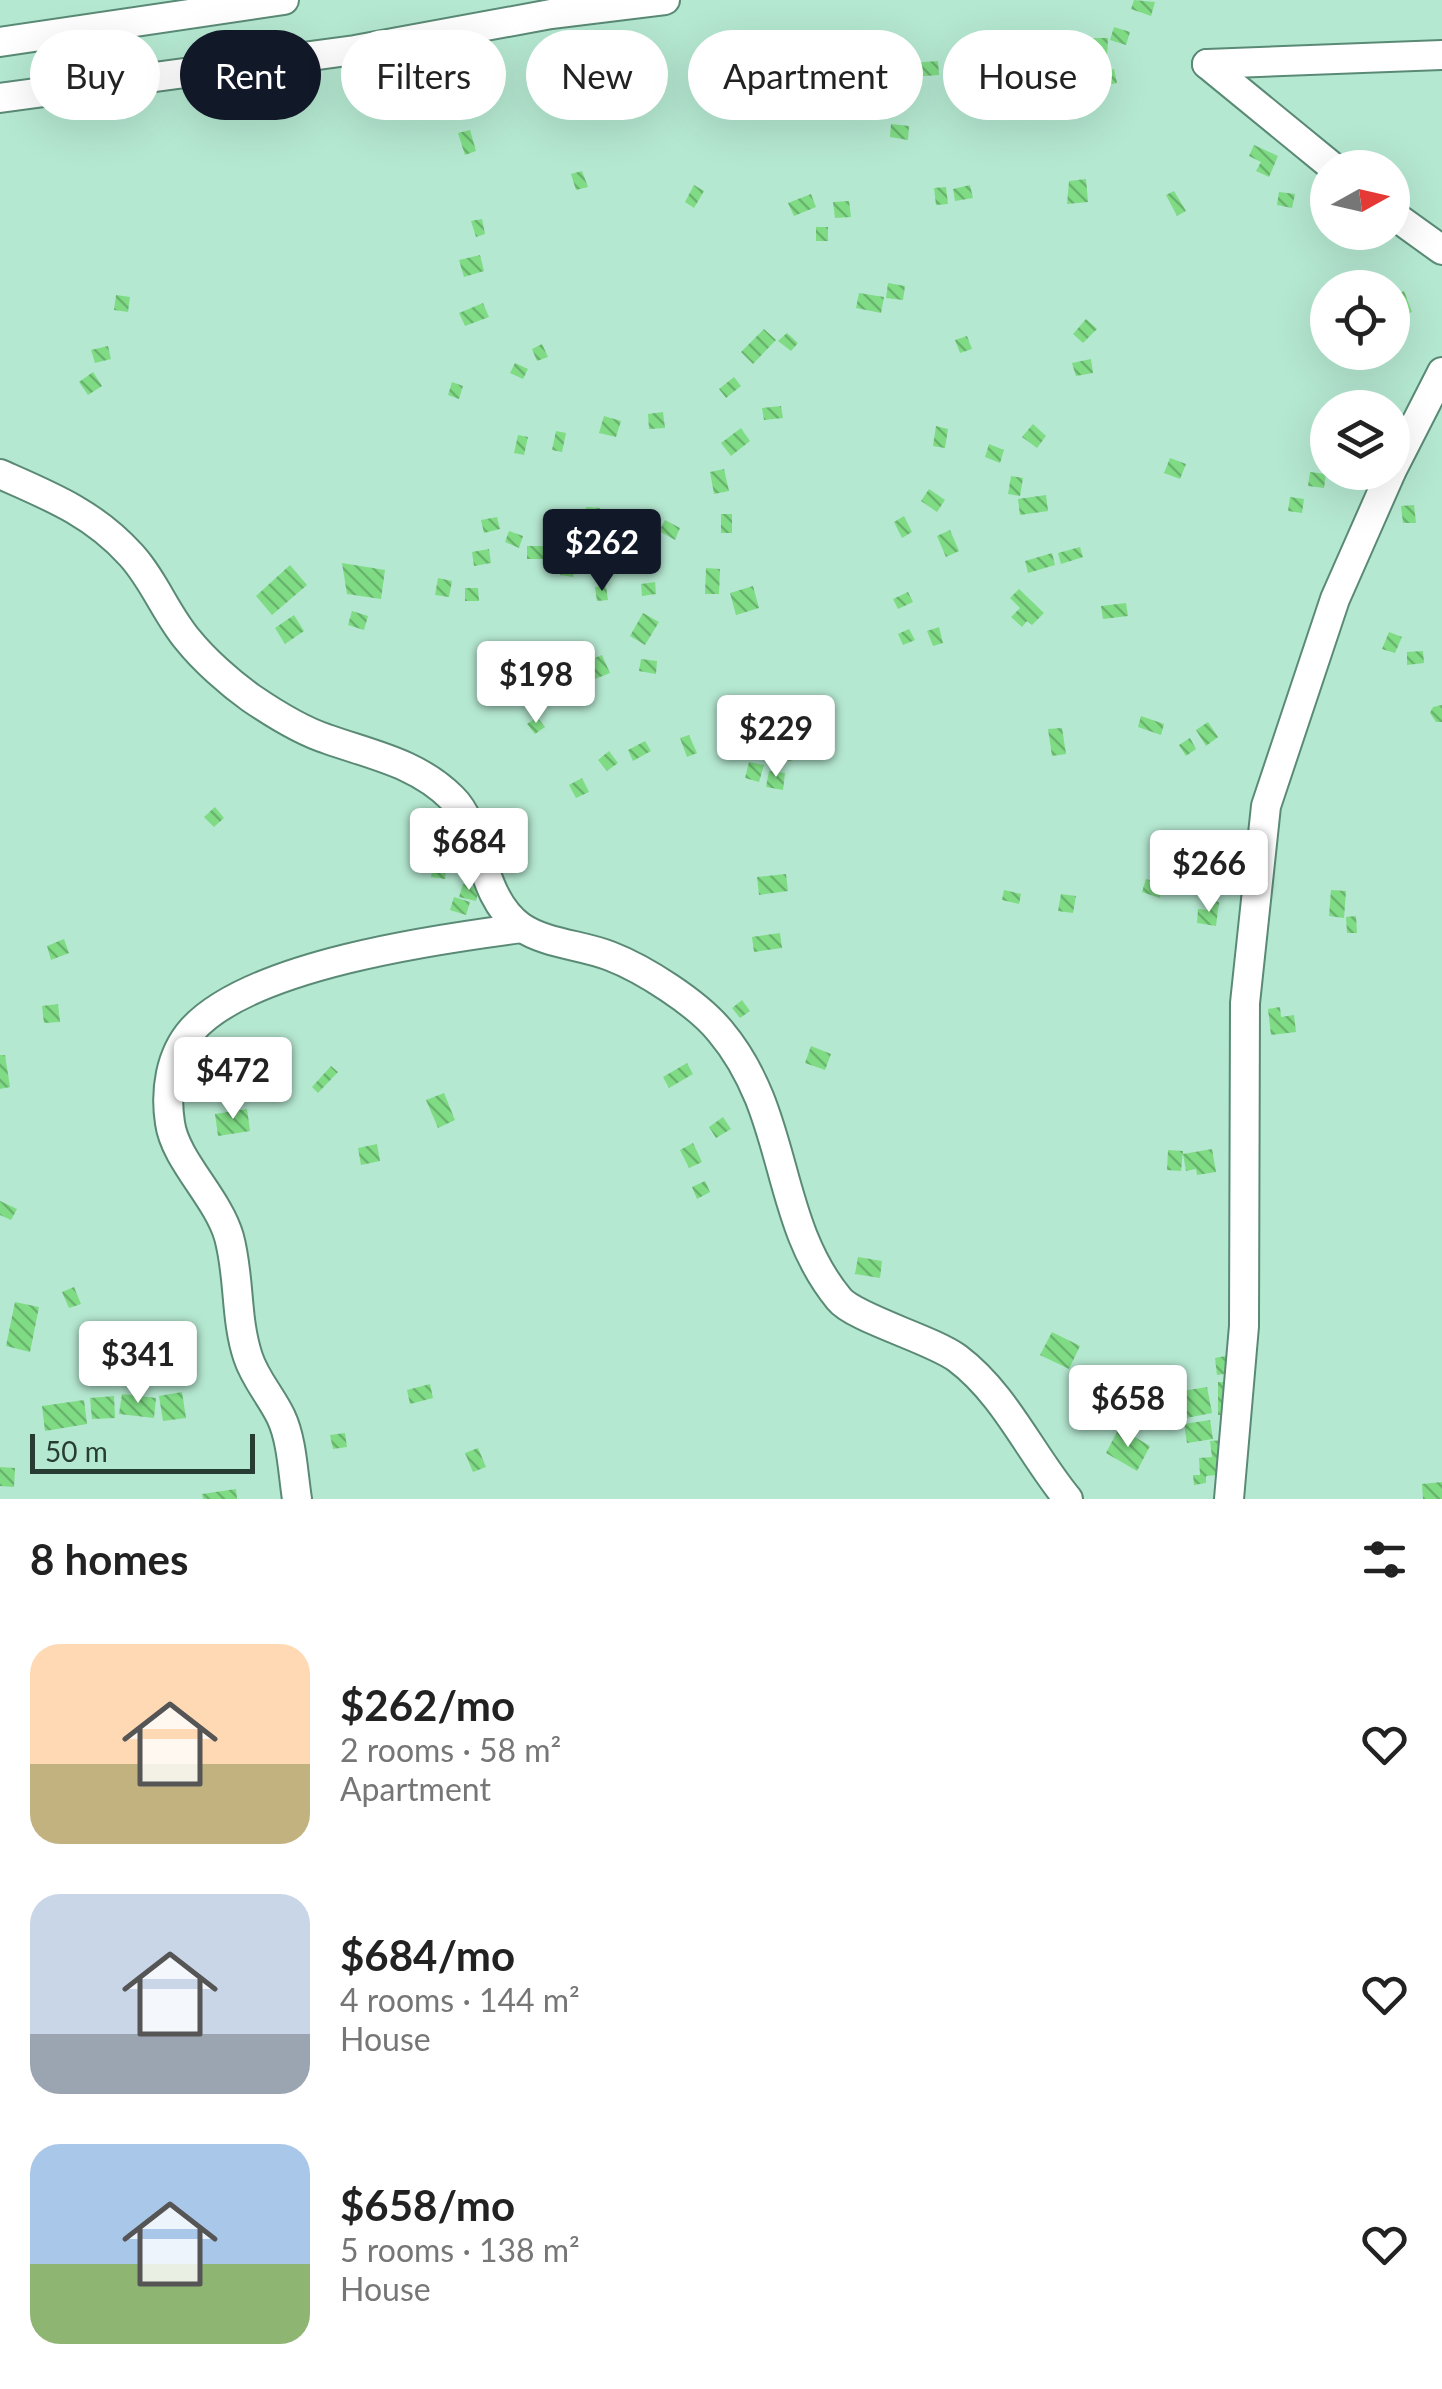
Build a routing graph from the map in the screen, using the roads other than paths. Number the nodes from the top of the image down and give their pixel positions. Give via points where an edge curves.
1 (284, 0) edge
2 (665, 0) edge
3 (0, 42) edge
4 (1442, 55) edge
5 (0, 98) edge
6 (1312, 150) edge
7 (1410, 227) edge
8 (1442, 250) edge
9 (1442, 372) edge
10 (1410, 435) edge
11 (0, 474) edge
12 (1384, 490) edge
13 (522, 928) junction
14 (297, 1499) edge
15 (1068, 1499) edge
16 (1229, 1499) edge

1 - 3 street
2 - 5 street
4 - 6 street via 1207,64
7 - 8 street
9 - 10 street
11 - 13 street via 94,519 133,557 188,641 250,697 322,738 433,780 463,809 498,902
12 - 16 street via 1335,599 1266,806 1245,1003 1244,1326
13 - 14 street via 324,964 238,996 192,1030 168,1074 170,1126 228,1233 248,1359 282,1420
13 - 15 street via 612,956 718,1028 754,1078 795,1221 842,1304 954,1356 987,1383

